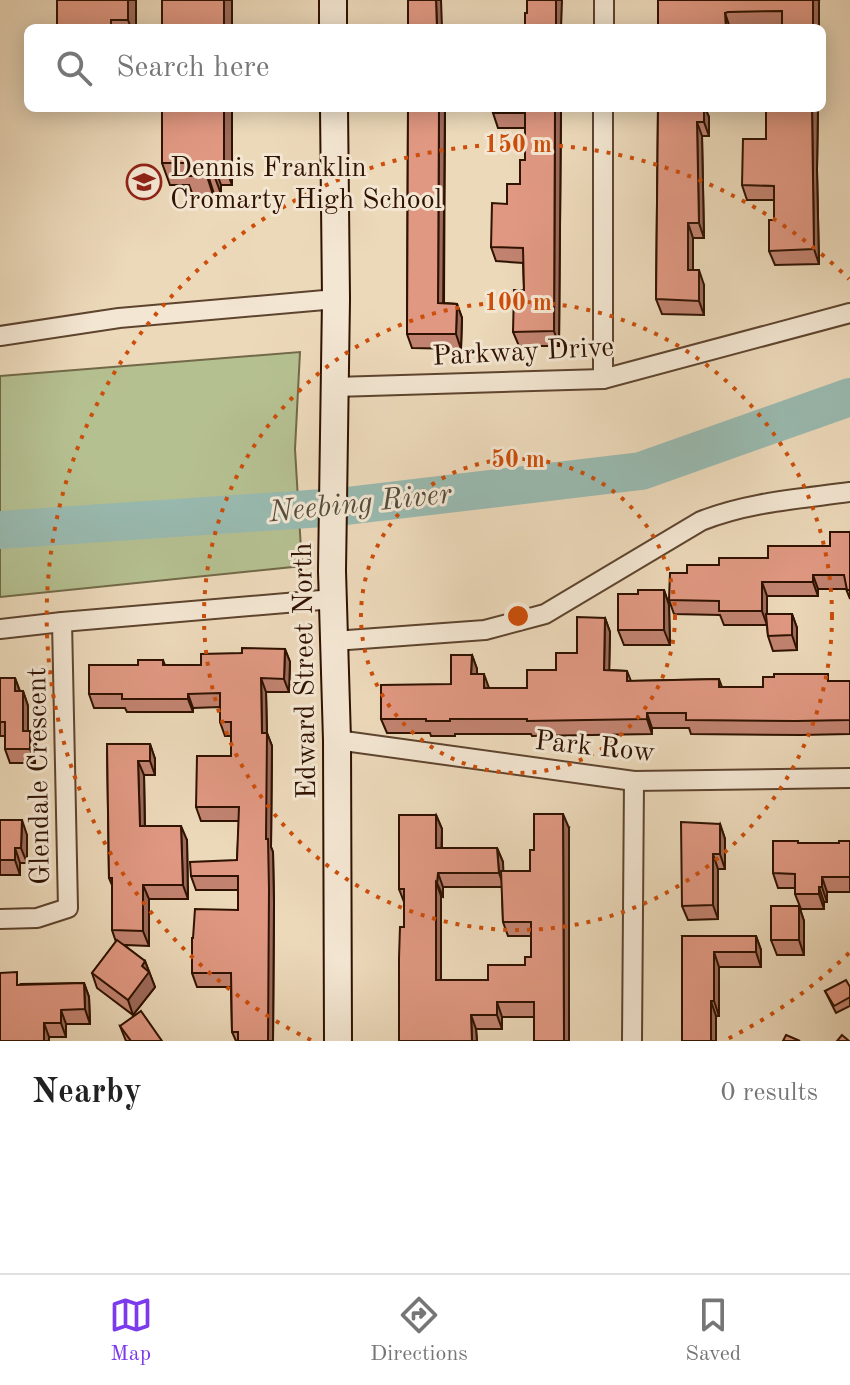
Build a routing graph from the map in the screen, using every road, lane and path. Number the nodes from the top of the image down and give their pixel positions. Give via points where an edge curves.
1 (333, 0) edge
2 (604, 0) edge
3 (333, 24) edge
4 (604, 24) edge
5 (334, 112) edge
6 (603, 112) edge
7 (336, 299) junction
8 (850, 313) edge
9 (0, 336) edge
10 (603, 379) junction
11 (335, 387) junction
12 (850, 492) edge
13 (333, 599) junction
14 (62, 622) junction
15 (0, 629) edge
16 (334, 641) junction
17 (337, 740) junction
18 (850, 778) edge
19 (634, 781) junction
20 (0, 919) edge
21 (338, 1041) edge
22 (632, 1041) edge

1 - 3 main road
2 - 4 street
5 - 7 main road, Edward Street North
6 - 10 street
7 - 9 street via 119,318
7 - 11 main road, Edward Street North
8 - 10 street, Parkway Drive
10 - 11 street, Parkway Drive
11 - 13 main road, Edward Street North
12 - 16 street via 723,512 545,614 485,630
13 - 14 street
13 - 16 main road, Edward Street North
14 - 15 street
14 - 20 street, Glendale Crescent via 68,908 37,918
16 - 17 main road, Edward Street North
17 - 19 street, Park Row
17 - 21 main road, Edward Street North
18 - 19 street, Park Row
19 - 22 street

